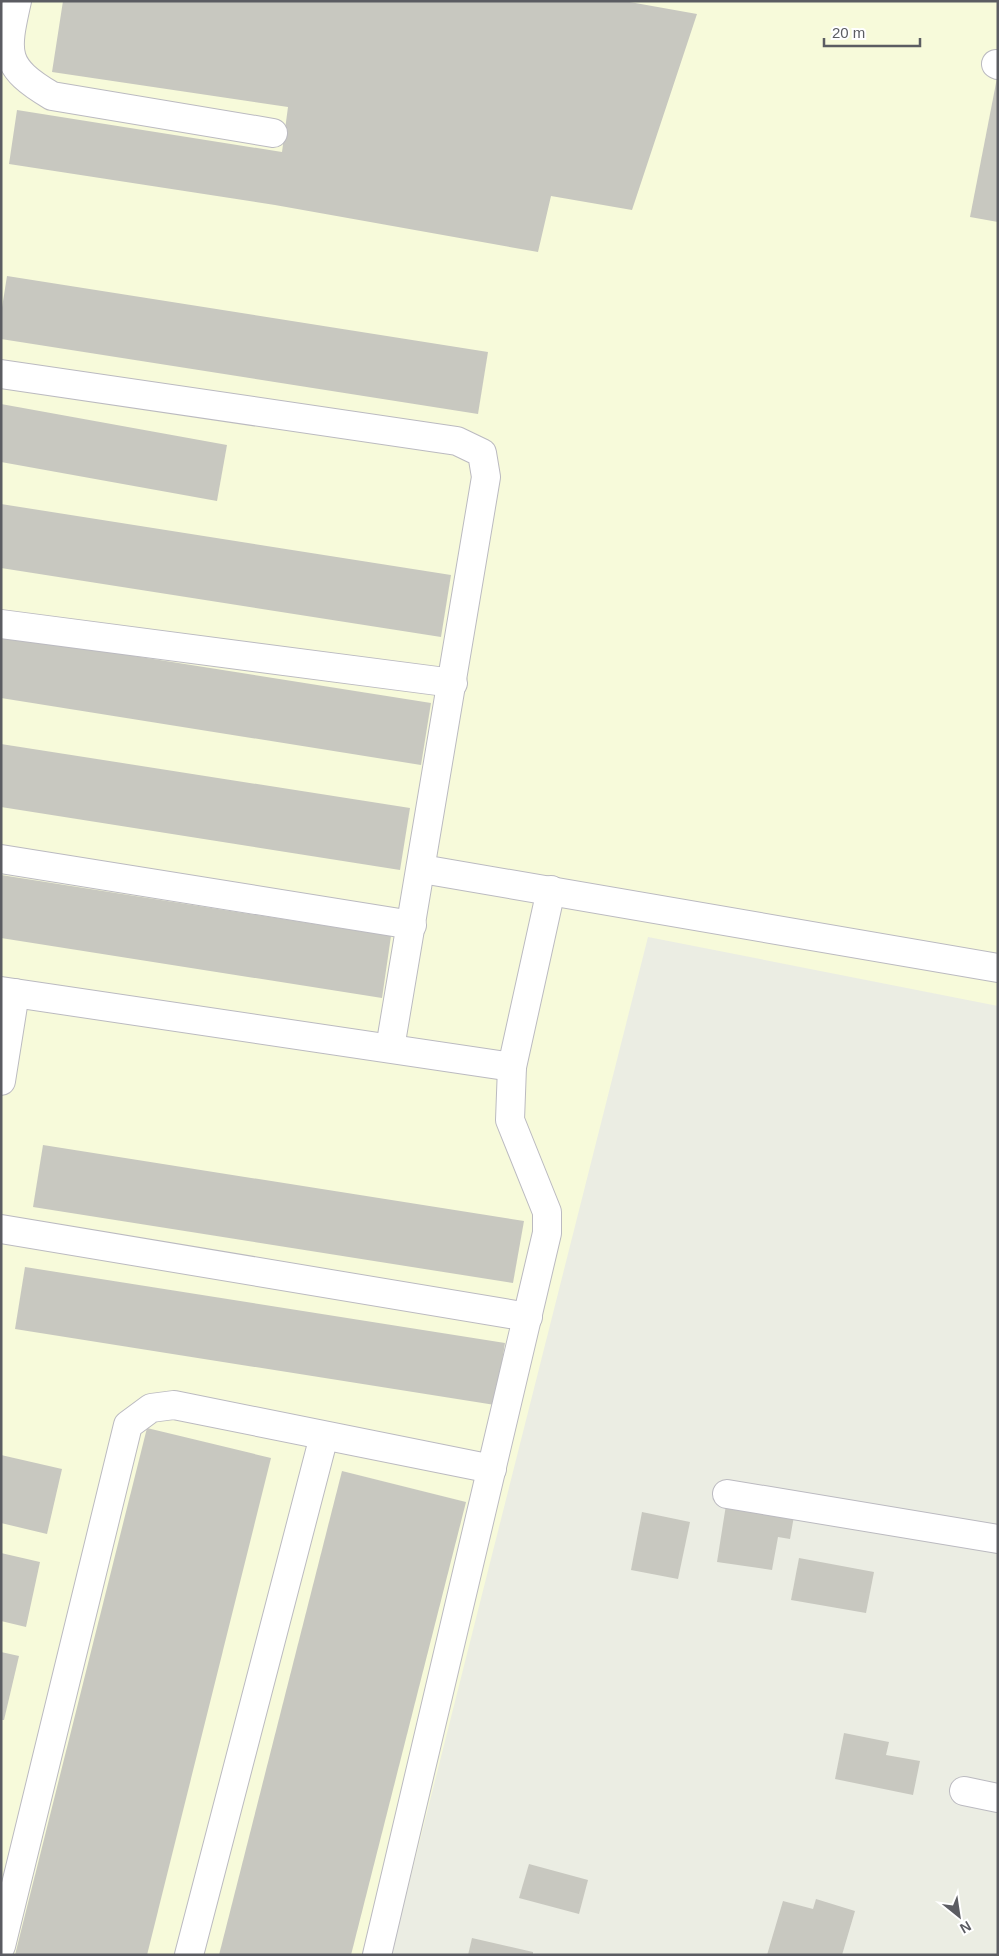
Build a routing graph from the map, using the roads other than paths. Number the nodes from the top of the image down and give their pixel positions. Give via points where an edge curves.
1 (17, 1) edge
2 (273, 133) dead end
3 (1, 374) edge
4 (1, 624) edge
5 (452, 683) junction
6 (1, 859) edge
7 (422, 869) junction
8 (552, 890) junction
9 (412, 925) junction
10 (998, 968) edge
11 (8, 992) edge
12 (390, 1048) junction
13 (512, 1067) junction
14 (1, 1081) edge
15 (1, 1229) edge
16 (528, 1317) junction
17 (324, 1436) junction
18 (492, 1469) junction
19 (727, 1494) dead end
20 (998, 1539) edge
21 (964, 1790) dead end
22 (998, 1798) edge
23 (1, 1946) edge
24 (189, 1955) edge
25 (377, 1955) edge

1 - 2 street via 10,35 13,65 30,83 52,96
3 - 5 street via 457,441 482,453 486,477
4 - 5 street
5 - 7 street
6 - 9 street
7 - 8 street
7 - 9 street
8 - 10 street
8 - 13 street
9 - 12 street
11 - 12 street
11 - 14 street
12 - 13 street
13 - 16 street via 510,1120 547,1212 547,1233
15 - 16 street
16 - 18 street
17 - 18 street
17 - 23 street via 174,1405 151,1408 128,1425
17 - 24 street
18 - 25 street
19 - 20 street
21 - 22 street

